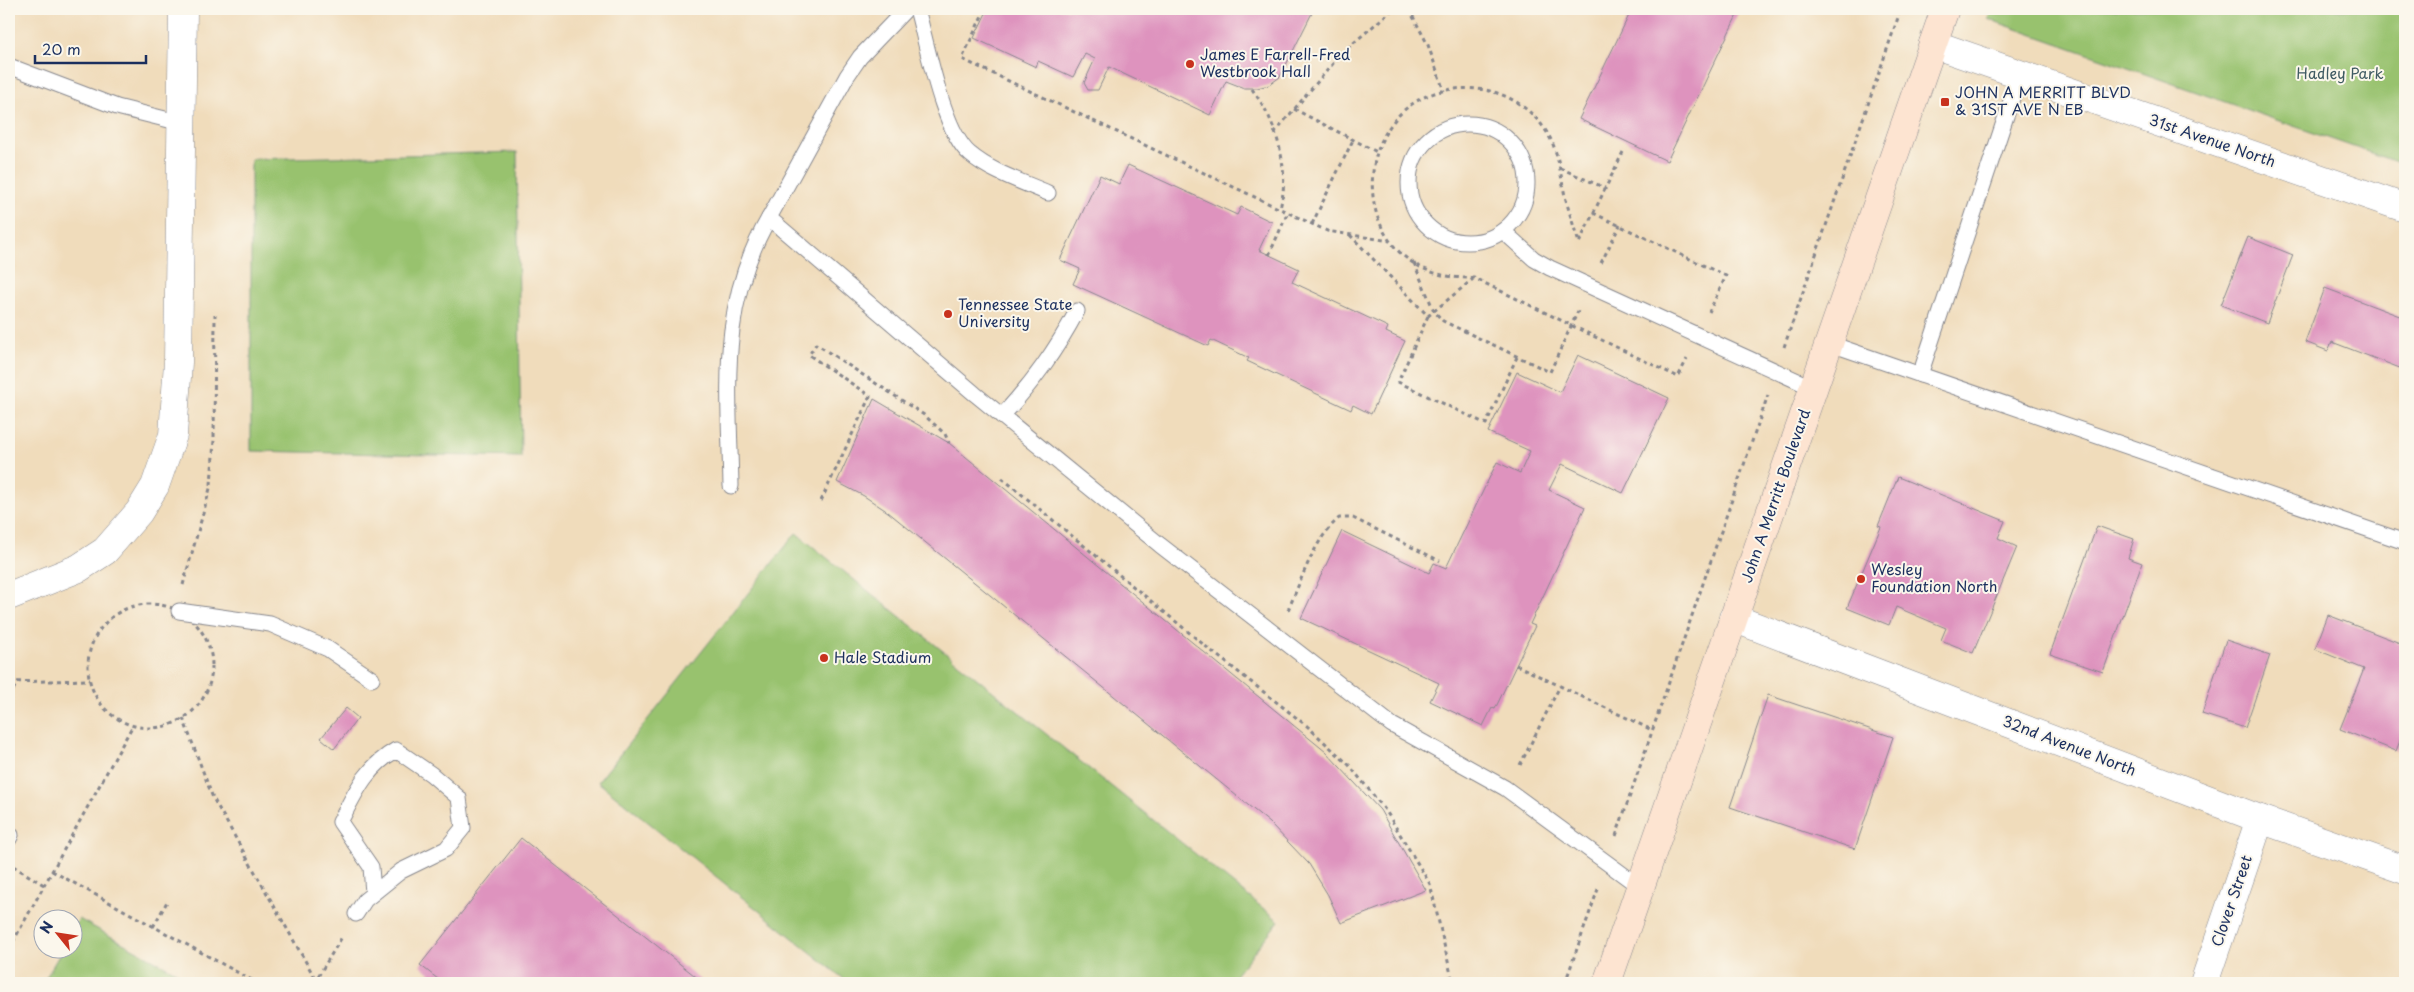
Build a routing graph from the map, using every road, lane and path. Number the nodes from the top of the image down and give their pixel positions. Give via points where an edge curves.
1 (183, 9) edge
2 (906, 9) edge
3 (917, 9) edge
4 (985, 9) edge
5 (1393, 9) edge
6 (1409, 9) edge
7 (1901, 9) edge
8 (1945, 9) edge
9 (1933, 44) junction
10 (9, 66) edge
11 (2020, 74) junction
12 (1252, 89) dead end
13 (1444, 91) junction
14 (1294, 109) junction
15 (181, 123) junction
16 (1274, 133) junction
17 (1353, 140) junction
18 (1377, 152) junction
19 (1623, 152) dead end
20 (1560, 168) junction
21 (1605, 188) junction
22 (1048, 193) dead end
23 (1280, 208) junction
24 (2405, 208) edge
25 (1288, 212) junction
26 (1594, 213) junction
27 (769, 218) junction
28 (1312, 224) junction
29 (1620, 225) junction
30 (1503, 231) junction
31 (1350, 234) junction
32 (1390, 241) junction
33 (1268, 255) dead end
34 (1414, 264) junction
35 (1474, 278) junction
36 (1590, 286) junction
37 (1077, 311) dead end
38 (1434, 311) junction
39 (1428, 316) junction
40 (1572, 326) junction
41 (1698, 335) junction
42 (1828, 343) junction
43 (1517, 357) junction
44 (1776, 371) junction
45 (1920, 375) junction
46 (1813, 388) junction
47 (1002, 416) junction
48 (949, 443) dead end
49 (1002, 478) dead end
50 (731, 486) dead end
51 (821, 501) dead end
52 (2405, 542) edge
53 (1440, 561) dead end
54 (9, 596) edge
55 (179, 611) junction
56 (1733, 618) junction
57 (1276, 635) junction
58 (1516, 665) dead end
59 (372, 679) dead end
60 (90, 680) junction
61 (9, 682) edge
62 (17, 683) junction
63 (1560, 686) junction
64 (9, 697) edge
65 (183, 718) junction
66 (133, 725) junction
67 (1652, 730) junction
68 (1508, 790) junction
69 (2260, 819) junction
70 (1607, 862) junction
71 (9, 864) edge
72 (2405, 870) edge
73 (52, 871) junction
74 (44, 885) junction
75 (1640, 887) junction
76 (373, 893) junction
77 (168, 900) dead end
78 (356, 914) joint
79 (153, 927) junction
80 (9, 949) edge
81 (315, 982) edge
82 (257, 983) edge
83 (1453, 983) edge
84 (1565, 983) edge
85 (1606, 983) edge
86 (2204, 983) edge

1 - 15 street
2 - 27 lane via 860,57 847,76
3 - 22 lane via 948,120 968,153
4 - 23 path via 962,59
5 - 14 path via 1342,53
6 - 13 path via 1428,45
7 - 44 path
8 - 9 street, John A Merritt Boulevard
9 - 11 street, 31st Avenue North
9 - 42 street, John A Merritt Boulevard
10 - 15 lane via 117,107
11 - 24 street, 31st Avenue North
11 - 45 lane
12 - 16 path via 1270,119
13 - 18 path via 1424,98 1402,114 1386,133
13 - 20 path via 1480,89 1515,101 1546,131
14 - 16 path
14 - 17 path
15 - 54 street via 176,404 172,435 155,486 139,512 105,551 79,568
16 - 23 path via 1284,172
17 - 18 path
17 - 28 path
18 - 32 path via 1372,173 1372,198 1378,219
19 - 21 path
20 - 21 path
20 - 26 path via 1579,243
21 - 26 path
23 - 25 path
25 - 28 path
25 - 33 path
26 - 29 path
27 - 47 lane
27 - 50 lane via 749,258 732,319 729,346
28 - 31 path via 1327,231
29 - 36 path
29 - 41 path via 1726,276
30 - 30 lane via 1516,218 1526,193 1526,172 1515,148 1500,133 1480,125 1452,126 1436,133 1420,148 1410,170 1409,192 1416,214 1433,232 1455,242 1480,241
30 - 36 lane via 1534,259
31 - 32 path
31 - 39 path
32 - 34 path
34 - 35 path via 1444,276
34 - 38 path
35 - 38 path
35 - 40 path
36 - 40 path
36 - 41 lane
37 - 47 lane via 1031,385
38 - 39 path
38 - 43 path via 1443,321
39 - 43 path via 1398,382 1486,424
40 - 41 path via 1678,377
40 - 43 path via 1550,372
41 - 44 lane
42 - 45 lane
42 - 46 street, John A Merritt Boulevard
44 - 46 lane
44 - 67 path
45 - 52 lane
46 - 56 street, John A Merritt Boulevard
47 - 57 lane via 1160,546
48 - 51 path via 945,434 924,415 816,344 810,355 870,396
49 - 83 path via 1307,726 1349,765 1386,811 1430,884
53 - 57 path via 1353,518 1338,518 1318,545
55 - 59 lane via 270,624 328,649
55 - 60 path via 165,605 146,603 113,616 102,626 91,646 88,662
55 - 65 path via 200,629 209,646 212,665 204,696
56 - 69 street, 32nd Avenue North
56 - 75 street, John A Merritt Boulevard
57 - 68 lane via 1392,724
58 - 63 path
60 - 62 path
60 - 66 path via 105,709
61 - 62 path
62 - 64 path
63 - 67 path
63 - 68 path
65 - 66 path via 158,727
65 - 81 path via 213,798
66 - 73 path
67 - 70 path
68 - 70 lane
69 - 72 street, 32nd Avenue North
69 - 86 street, Clover Street
70 - 75 lane
70 - 84 path
71 - 74 path
73 - 74 path
73 - 79 path
74 - 80 path
75 - 85 street, John A Merritt Boulevard
76 - 76 lane via 401,871 446,850 463,828 459,798 396,750 379,760 358,787 340,822 371,867
76 - 78 lane
77 - 79 path
78 - 81 path
79 - 82 path

